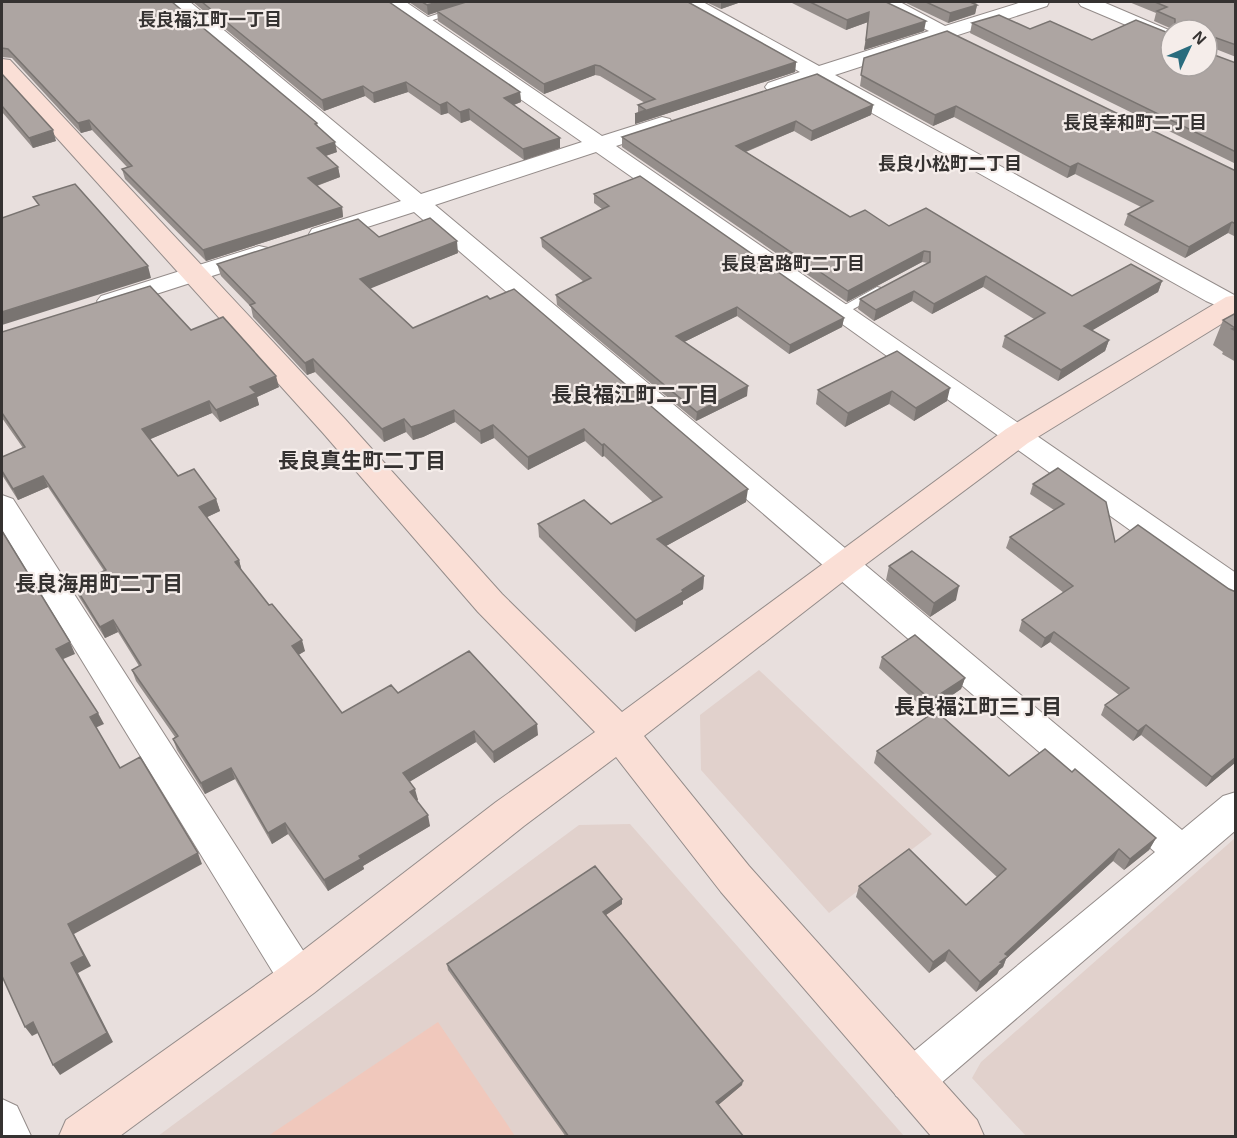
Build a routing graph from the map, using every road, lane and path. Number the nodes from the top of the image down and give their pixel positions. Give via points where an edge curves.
1 (179, 2) edge
2 (394, 2) edge
3 (482, 2) edge
4 (690, 2) edge
5 (886, 2) edge
6 (1040, 2) edge
7 (1088, 2) edge
8 (422, 21) junction
9 (947, 32) junction
10 (1159, 33) edge
11 (968, 42) edge
12 (2, 65) edge
13 (818, 73) junction
14 (753, 94) edge
15 (676, 119) edge
16 (600, 144) junction
17 (420, 203) junction
18 (194, 274) junction
19 (891, 284) edge
20 (1235, 304) edge
21 (92, 306) edge
22 (840, 310) junction
23 (1017, 436) junction
24 (2, 506) edge
25 (842, 565) junction
26 (1236, 590) edge
27 (620, 734) junction
28 (1236, 807) edge
29 (1182, 852) junction
30 (299, 979) junction
31 (911, 1081) junction
32 (2, 1121) edge
33 (9, 1137) edge
34 (82, 1137) edge
35 (962, 1137) edge

1 - 17 street
2 - 8 street
3 - 8 lane
4 - 13 street
5 - 9 street
6 - 9 street
7 - 10 street
8 - 16 street
9 - 11 street
9 - 13 street
12 - 18 street
13 - 14 street
13 - 20 street
15 - 16 street
16 - 17 street
16 - 22 street
17 - 18 street
17 - 25 street
18 - 21 street
18 - 27 street via 490,603
19 - 22 lane
20 - 23 street
22 - 23 street
23 - 25 street
23 - 26 street
24 - 30 street
25 - 27 street
25 - 29 street
27 - 30 street via 510,813
27 - 31 street via 735,879
28 - 29 street
29 - 31 street
30 - 34 street
31 - 35 street
32 - 33 street

